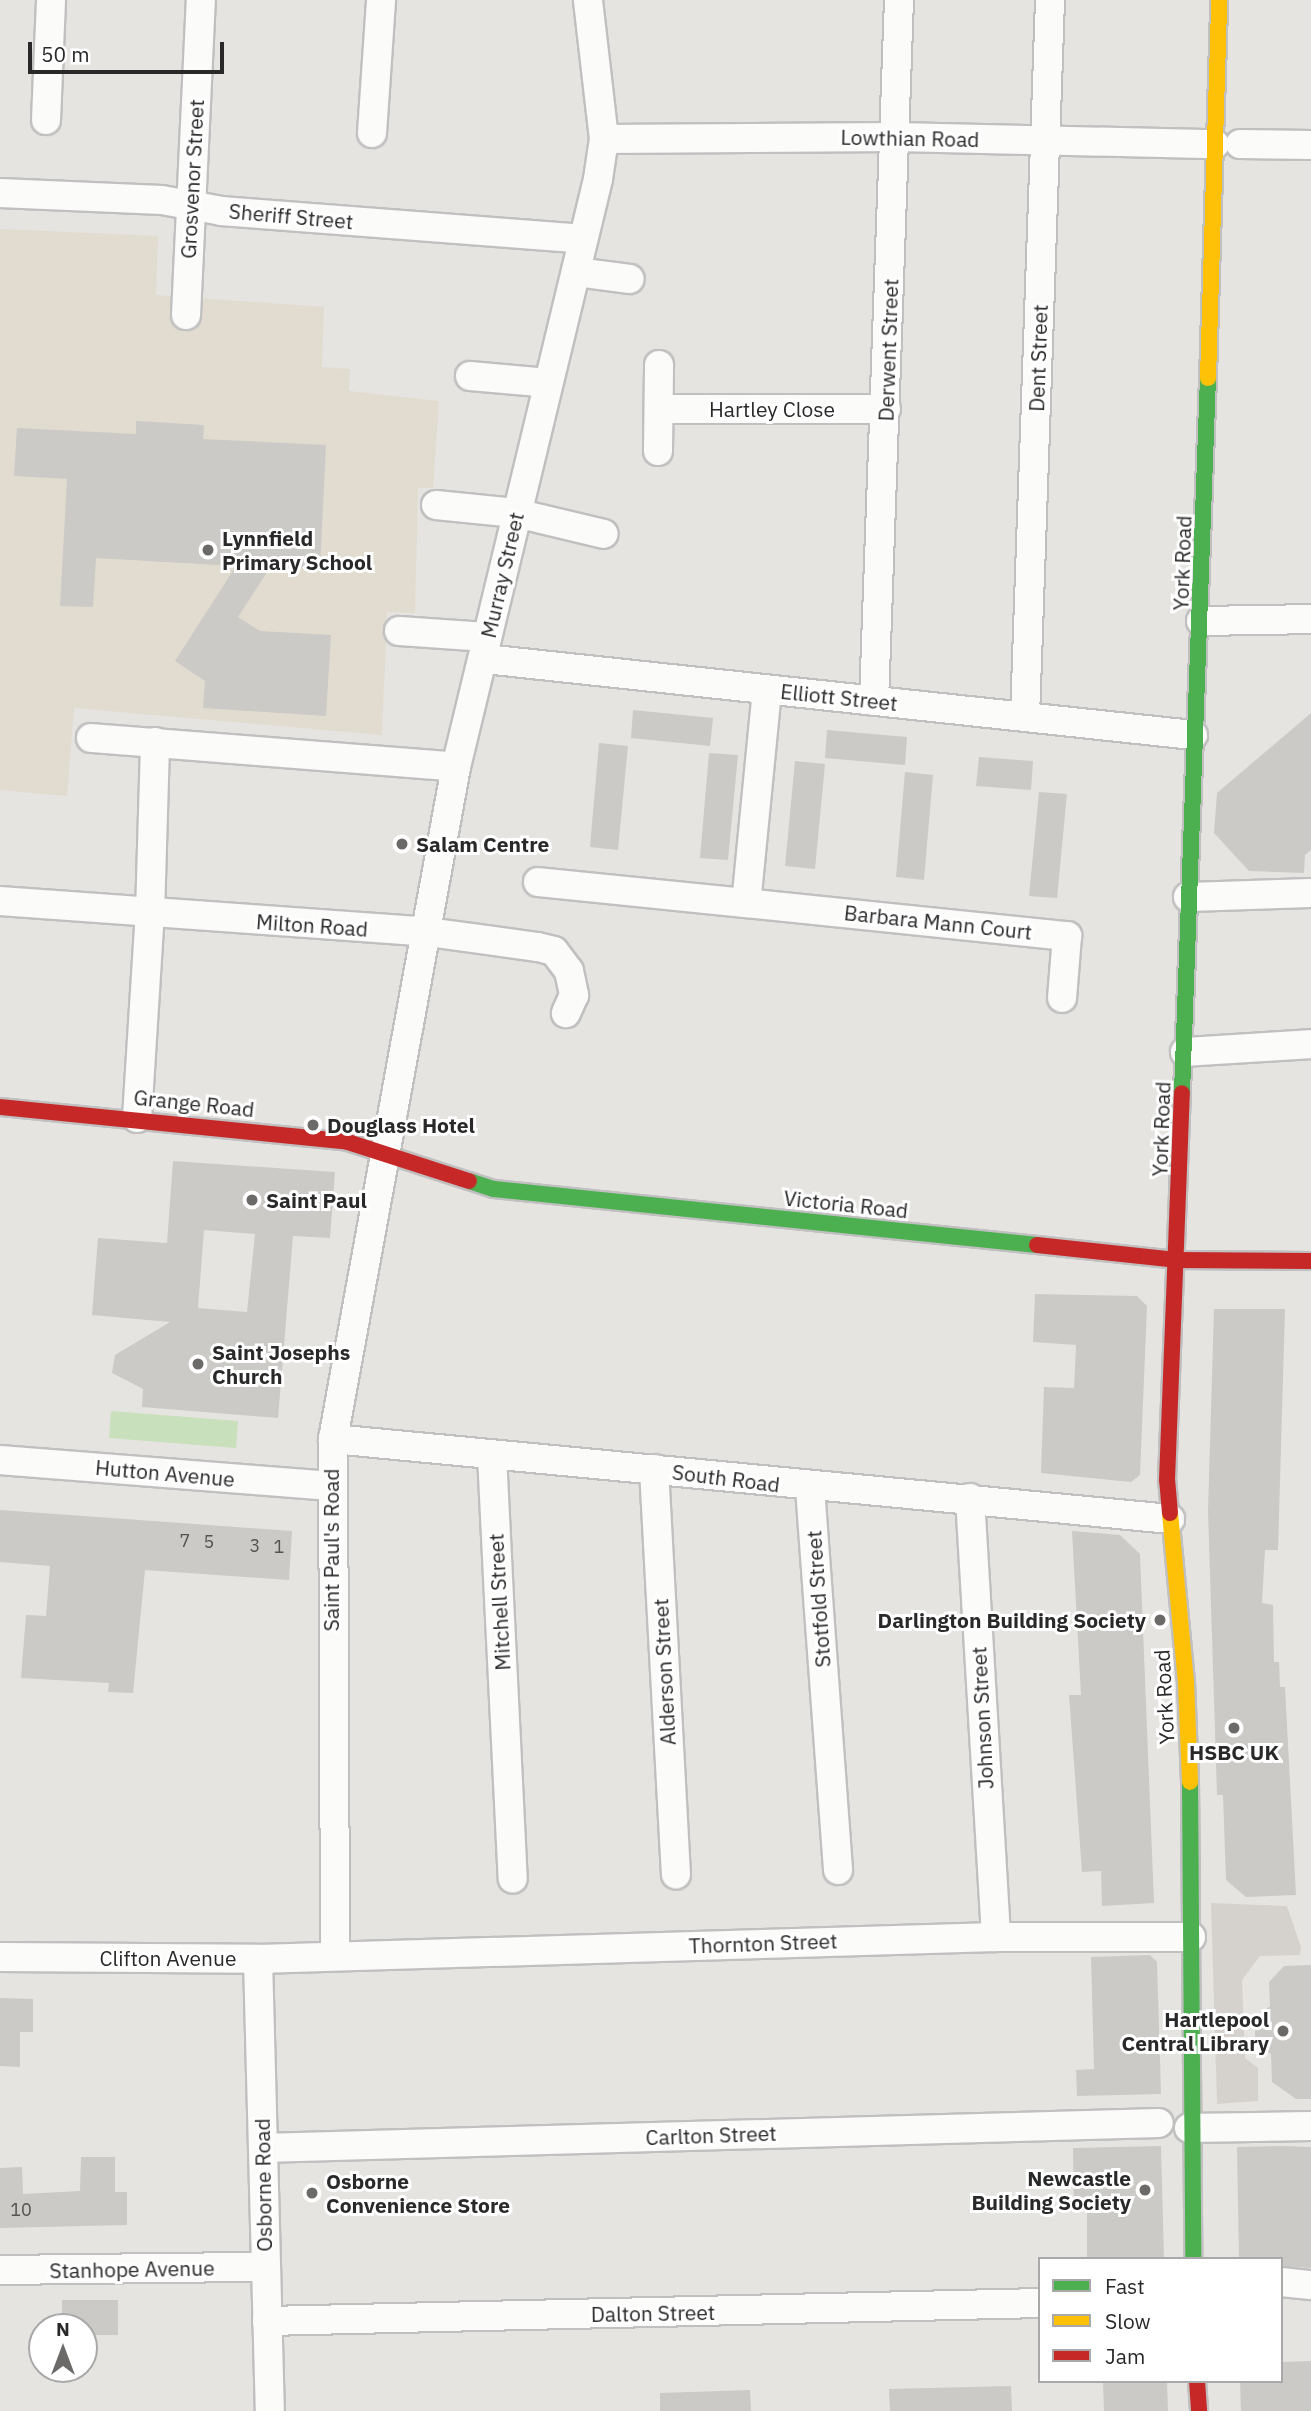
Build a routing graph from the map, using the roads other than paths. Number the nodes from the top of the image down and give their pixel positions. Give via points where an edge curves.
1 (51, 0) edge
2 (201, 0) edge
3 (381, 0) edge
4 (588, 0) edge
5 (899, 0) edge
6 (1050, 0) edge
7 (1219, 0) edge
8 (46, 120) dead end
9 (372, 133) dead end
10 (897, 137) junction
11 (604, 139) junction
12 (1047, 140) junction
13 (1228, 144) junction
14 (1311, 145) edge
15 (0, 193) edge
16 (190, 204) junction
17 (583, 239) junction
18 (576, 272) junction
19 (630, 279) dead end
20 (186, 315) dead end
21 (659, 365) dead end
22 (470, 376) dead end
23 (548, 383) junction
24 (659, 409) junction
25 (886, 409) junction
26 (658, 451) dead end
27 (436, 505) dead end
28 (516, 513) junction
29 (604, 534) dead end
30 (1311, 618) edge
31 (1201, 621) junction
32 (399, 631) dead end
33 (486, 648) junction
34 (766, 690) junction
35 (873, 701) junction
36 (1025, 716) junction
37 (1194, 735) junction
38 (91, 738) dead end
39 (155, 742) junction
40 (456, 767) junction
41 (538, 882) dead end
42 (1311, 893) edge
43 (1188, 897) junction
44 (0, 901) edge
45 (746, 903) junction
46 (150, 914) junction
47 (428, 932) junction
48 (1062, 998) dead end
49 (566, 1013) dead end
50 (1311, 1044) edge
51 (1185, 1052) junction
52 (0, 1107) edge
53 (137, 1118) junction
54 (383, 1150) junction
55 (1178, 1260) junction
56 (1311, 1261) edge
57 (332, 1439) junction
58 (492, 1455) junction
59 (0, 1460) edge
60 (654, 1469) junction
61 (330, 1486) junction
62 (810, 1488) junction
63 (970, 1498) junction
64 (1170, 1519) junction
65 (838, 1870) dead end
66 (676, 1874) dead end
67 (513, 1878) dead end
68 (996, 1937) junction
69 (1191, 1937) junction
70 (335, 1955) junction
71 (0, 1957) edge
72 (258, 1959) junction
73 (1159, 2123) dead end
74 (1311, 2126) edge
75 (1189, 2128) junction
76 (263, 2148) junction
77 (1193, 2257) edge
78 (264, 2267) junction
79 (0, 2270) edge
80 (1038, 2303) edge
81 (267, 2320) junction
82 (1197, 2383) edge
83 (270, 2411) edge
84 (1199, 2411) edge

1 - 8 street
2 - 16 street, Grosvenor Street
3 - 9 street
4 - 11 street, Murray Street
5 - 10 street, Derwent Street
6 - 12 street, Dent Street
7 - 13 main road, York Road
10 - 11 street, Lowthian Road
10 - 12 street, Lowthian Road
10 - 25 street, Derwent Street
11 - 17 street, Murray Street
12 - 13 street, Lowthian Road
12 - 36 street, Dent Street
13 - 14 street, Lowthian Road
13 - 31 main road, York Road
15 - 16 street, Sheriff Street
16 - 17 street, Sheriff Street via 222,211
16 - 20 street, Grosvenor Street
17 - 18 street, Murray Street
18 - 19 street
18 - 23 street, Murray Street via 563,341
21 - 24 street
22 - 23 street
23 - 28 street, Murray Street
24 - 25 street, Hartley Close
24 - 26 street
25 - 35 street, Derwent Street
27 - 28 street
28 - 29 street
28 - 33 street, Murray Street
30 - 31 street
31 - 37 main road, York Road
32 - 33 street, Elliott Street
33 - 34 street, Elliott Street
33 - 40 street, Murray Street
34 - 35 street, Elliott Street
34 - 45 street
35 - 36 street, Elliott Street
36 - 37 street, Elliott Street
37 - 43 main road, York Road
38 - 39 street
39 - 40 street
39 - 46 street
40 - 47 street, Murray Street
41 - 45 street, Barbara Mann Court
42 - 43 street
43 - 51 main road, York Road
44 - 46 street, Milton Road
45 - 48 street, Barbara Mann Court via 1067,936
46 - 47 street, Milton Road
46 - 53 street
47 - 49 street, Milton Road via 554,951 573,985
47 - 54 street, Murray Street
50 - 51 street
51 - 55 main road, York Road
52 - 53 main road, Grange Road
53 - 54 main road, Grange Road
54 - 55 main road, Victoria Road via 494,1189
54 - 57 street, Saint Paul's Road
55 - 56 main road, Victoria Road
55 - 64 main road, York Road via 1167,1480
57 - 58 street, South Road
57 - 61 street, Saint Paul's Road
58 - 60 street, South Road
58 - 67 street, Mitchell Street
59 - 61 street, Hutton Avenue
60 - 62 street, South Road
60 - 66 street, Alderson Street
61 - 70 street, Saint Paul's Road
62 - 63 street, South Road
62 - 65 street, Stotfold Street
63 - 64 street, South Road
63 - 68 street, Johnson Street
64 - 69 main road, York Road via 1186,1682
68 - 69 street, Thornton Street
68 - 70 street, Thornton Street
69 - 75 main road, York Road
70 - 72 street, Clifton Avenue
71 - 72 street, Clifton Avenue
72 - 76 street, Osborne Road
73 - 76 street, Carlton Street
74 - 75 street
75 - 77 main road, York Road
76 - 78 street, Osborne Road
78 - 79 street, Stanhope Avenue
78 - 81 street, Osborne Road
80 - 81 street, Dalton Street
81 - 83 street, Osborne Road
82 - 84 main road

